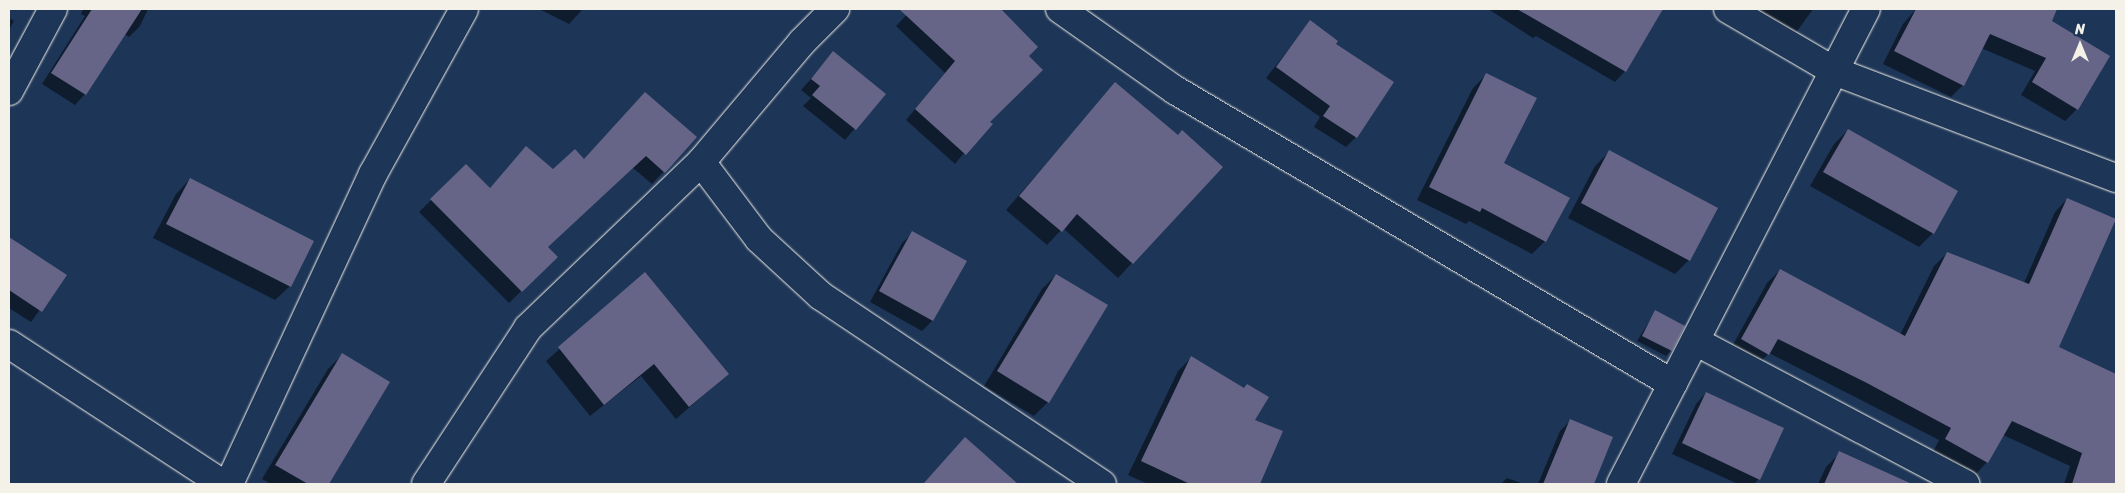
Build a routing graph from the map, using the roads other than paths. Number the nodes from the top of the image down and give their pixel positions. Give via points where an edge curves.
1 (53, 9) edge
2 (464, 9) edge
3 (835, 9) edge
4 (1060, 9) edge
5 (1728, 9) edge
6 (1866, 9) edge
7 (1834, 72) junction
8 (9, 90) edge
9 (701, 162) junction
10 (2116, 178) edge
11 (1695, 341) junction
12 (9, 344) edge
13 (1673, 384) junction
14 (223, 484) edge
15 (229, 484) edge
16 (426, 484) edge
17 (1102, 484) edge
18 (1621, 484) edge
19 (1965, 484) edge

1 - 8 street
2 - 15 street via 373,174
3 - 9 street via 802,42
4 - 13 street via 1175,90
5 - 7 street
6 - 7 street
7 - 10 street
7 - 11 street
9 - 16 street via 528,328
9 - 17 street via 759,239 821,296
11 - 13 street
11 - 19 street
12 - 14 street
13 - 18 street

